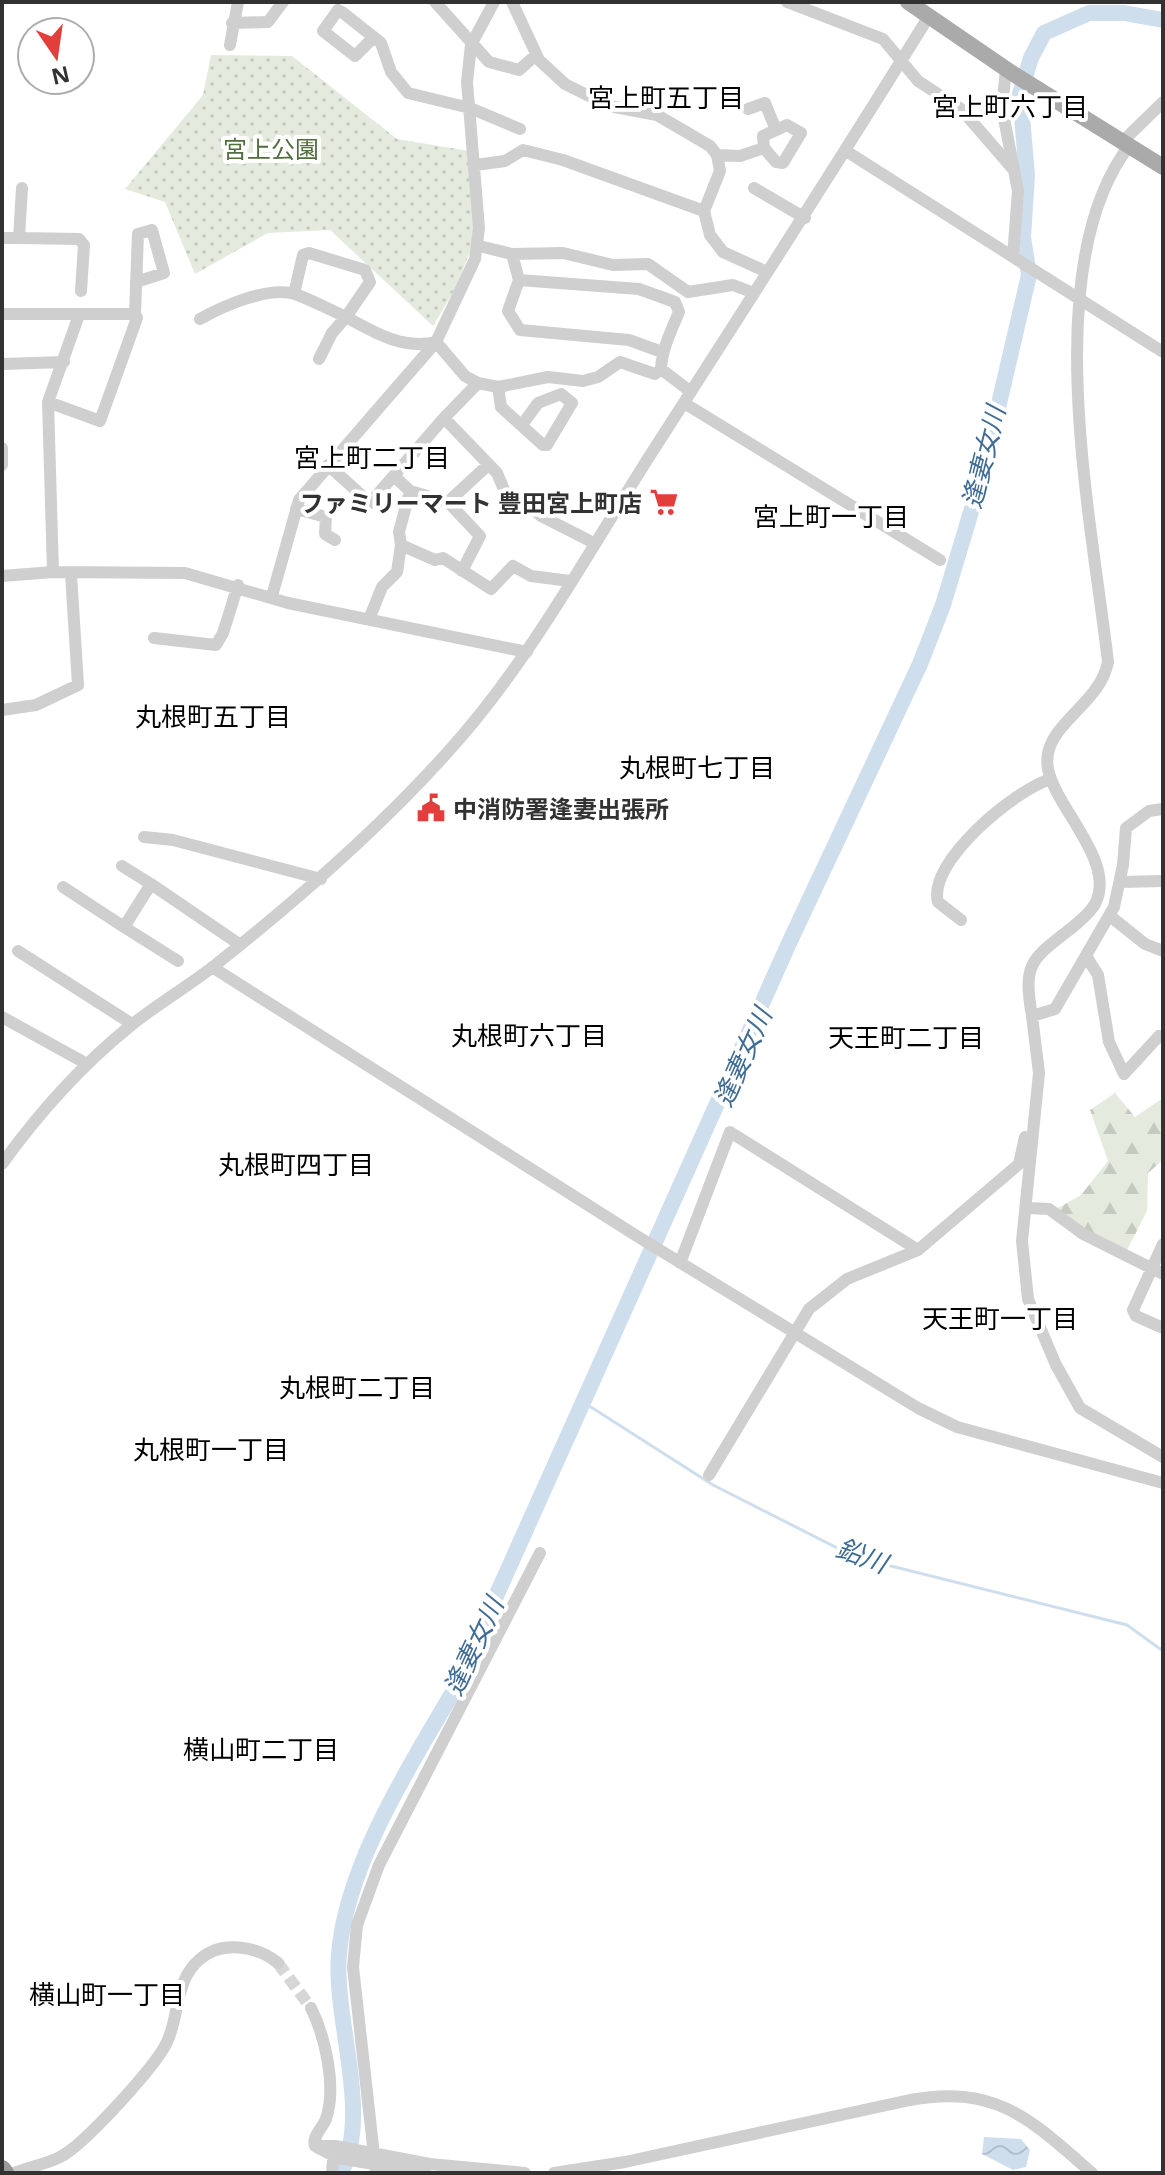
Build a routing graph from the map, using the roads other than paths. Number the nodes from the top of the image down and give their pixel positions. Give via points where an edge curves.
1 (238, 2) edge
2 (283, 2) edge
3 (435, 2) edge
4 (494, 2) edge
5 (512, 2) edge
6 (787, 2) edge
7 (908, 2) edge
8 (933, 9) edge
9 (232, 23) junction
10 (374, 37) dead end
11 (230, 45) dead end
12 (471, 45) junction
13 (536, 55) junction
14 (900, 63) junction
15 (1009, 71) junction
16 (1163, 102) edge
17 (470, 108) junction
18 (748, 109) dead end
19 (520, 129) dead end
20 (776, 130) junction
21 (1126, 144) junction
22 (764, 148) junction
23 (846, 151) junction
24 (717, 155) junction
25 (475, 165) junction
26 (1163, 167) edge
27 (1013, 169) junction
28 (22, 188) dead end
29 (754, 188) dead end
30 (704, 211) junction
31 (805, 218) junction
32 (2, 238) edge
33 (19, 238) junction
34 (479, 246) junction
35 (512, 254) junction
36 (1015, 258) junction
37 (767, 272) junction
38 (519, 280) junction
39 (136, 282) dead end
40 (81, 291) dead end
41 (754, 293) junction
42 (294, 294) junction
43 (1081, 303) junction
44 (2, 314) edge
45 (135, 314) junction
46 (79, 315) junction
47 (346, 317) junction
48 (200, 319) dead end
49 (436, 342) junction
50 (662, 352) junction
51 (1163, 352) edge
52 (319, 359) dead end
53 (64, 362) junction
54 (2, 364) edge
55 (661, 369) junction
56 (478, 383) junction
57 (498, 387) junction
58 (687, 398) junction
59 (48, 402) junction
60 (444, 418) junction
61 (522, 425) dead end
62 (2, 448) edge
63 (2, 465) edge
64 (328, 465) junction
65 (488, 465) junction
66 (394, 476) junction
67 (410, 491) junction
68 (448, 502) junction
69 (296, 509) junction
70 (335, 540) dead end
71 (594, 543) junction
72 (401, 545) junction
73 (940, 560) dead end
74 (462, 571) junction
75 (53, 572) junction
76 (71, 574) junction
77 (2, 576) edge
78 (570, 581) junction
79 (238, 585) junction
80 (272, 596) junction
81 (370, 617) junction
82 (154, 638) dead end
83 (527, 652) junction
84 (2, 710) edge
85 (1051, 779) junction
86 (1163, 809) edge
87 (144, 837) dead end
88 (122, 866) dead end
89 (321, 879) junction
90 (1163, 881) edge
91 (1120, 882) junction
92 (151, 884) junction
93 (63, 887) dead end
94 (1110, 916) junction
95 (961, 920) dead end
96 (124, 927) junction
97 (239, 944) junction
98 (18, 951) dead end
99 (1163, 951) edge
100 (1086, 956) junction
101 (178, 961) dead end
102 (212, 967) junction
103 (1032, 1016) junction
104 (2, 1017) edge
105 (132, 1024) junction
106 (1163, 1038) edge
107 (87, 1064) junction
108 (1033, 1120) junction
109 (2, 1164) edge
110 (1027, 1208) junction
111 (1163, 1244) edge
112 (918, 1250) junction
113 (676, 1260) junction
114 (1158, 1271) edge
115 (1163, 1328) edge
116 (794, 1332) junction
117 (1163, 1457) edge
118 (1163, 1468) edge
119 (709, 1475) dead end
120 (1160, 1482) edge
121 (540, 1553) dead end
122 (278, 1963) tunnel mouth
123 (311, 2008) tunnel mouth
124 (335, 2153) junction
125 (372, 2162) edge
126 (14, 2173) edge
127 (332, 2173) edge
128 (426, 2173) edge
129 (525, 2173) edge
130 (554, 2173) edge
131 (1092, 2173) edge

1 - 9 street
2 - 9 street via 272,21
3 - 12 street
4 - 12 street
5 - 13 street
6 - 14 street via 883,39
7 - 8 main road
8 - 14 street
8 - 15 main road
9 - 11 street
10 - 17 street via 394,78 408,93
12 - 13 street via 489,62 515,70
12 - 17 street
13 - 24 street via 552,74 583,94 626,112 657,115
14 - 23 street
14 - 27 street via 955,104
15 - 21 main road
15 - 27 street via 1002,108
16 - 21 street
17 - 19 street
17 - 25 street
18 - 20 street via 765,103
20 - 22 street via 762,138
20 - 22 street via 790,124 801,138 783,163
21 - 26 main road
21 - 43 street via 1088,243
22 - 24 street via 740,156
23 - 31 street
23 - 36 street
24 - 30 street via 720,171
25 - 30 street via 505,161 523,150
25 - 34 street
27 - 36 street via 1019,212
28 - 33 street
29 - 31 street
30 - 37 street via 719,249
31 - 37 street
32 - 33 street
33 - 40 street via 79,239 84,245
34 - 35 street
34 - 49 street
35 - 38 street
35 - 41 street via 549,252 613,265 648,264 681,290 733,285
36 - 43 street
37 - 41 street
38 - 50 street via 508,311 522,331 629,340
38 - 50 street via 639,289 675,302 679,312
39 - 45 street
41 - 58 street
42 - 47 street
42 - 47 street via 303,255 365,270 370,282
42 - 48 street via 248,300
43 - 51 street
43 - 85 street via 1079,425 1108,662 1100,688 1051,742
44 - 46 street
45 - 46 street
45 - 59 street via 137,323 100,421
46 - 53 street
47 - 49 street via 385,338 419,346
47 - 52 street
49 - 56 street via 465,376
49 - 64 street
50 - 55 street
53 - 54 street
53 - 59 street
55 - 57 street via 655,374 620,362 583,381 548,377
55 - 58 street
56 - 57 street
56 - 60 street
57 - 61 street via 501,407 543,445 572,403 561,394 538,403
58 - 71 street
58 - 73 street
59 - 75 street
60 - 65 street
60 - 66 street
62 - 63 street
64 - 66 street via 370,503
64 - 69 street
65 - 68 street
65 - 71 street via 505,492
66 - 67 street
67 - 68 street
67 - 72 street via 399,532
68 - 74 street via 480,536
69 - 70 street via 326,517 325,534
69 - 80 street
71 - 78 street
72 - 74 street via 435,560 443,558
72 - 81 street via 397,572 382,587
74 - 78 street via 491,589 513,566 531,576
75 - 76 street
75 - 77 street
76 - 79 street via 169,571
76 - 84 street via 78,685 36,705
78 - 83 street
79 - 80 street
79 - 82 street via 216,645
80 - 81 street
81 - 83 street
83 - 89 street via 445,756
85 - 95 street via 1002,806 964,844 941,879 938,902
85 - 103 street via 1093,857 1099,890 1087,915 1031,967 1027,985
86 - 91 street via 1149,811 1126,828
87 - 89 street
88 - 92 street
89 - 97 street
90 - 91 street
91 - 94 street
92 - 96 street
92 - 97 street
93 - 96 street
94 - 99 street via 1145,944
94 - 100 street
96 - 101 street
97 - 102 street
98 - 105 street
100 - 103 street via 1055,1009
100 - 106 street via 1098,975 1109,1042 1124,1074 1159,1036
102 - 105 street
102 - 113 street
103 - 108 street via 1039,1073
104 - 107 street
105 - 107 street
107 - 109 street
108 - 110 street
108 - 112 street via 1019,1164
110 - 114 street via 1049,1209 1083,1234
110 - 117 street via 1022,1260 1028,1299 1072,1398 1090,1417
111 - 114 street
112 - 113 street via 730,1132
112 - 116 street via 827,1292
113 - 116 street
114 - 115 street via 1133,1310
116 - 119 street
116 - 120 street via 957,1427
118 - 120 street
121 - 125 street via 379,1865 357,1925 353,1967
122 - 126 street via 267,1954 232,1947 201,1958 184,1980 168,2040 143,2077 60,2157
123 - 124 street via 323,2031 328,2068 326,2118 314,2140 315,2146
124 - 125 street
124 - 127 street
125 - 128 street
125 - 129 street
130 - 131 street via 953,2095 982,2098 1027,2117

